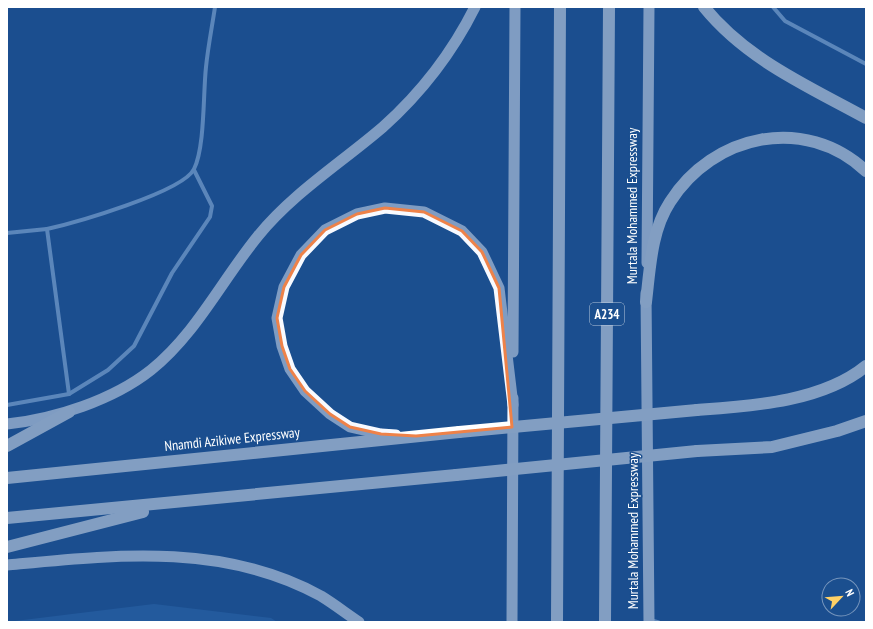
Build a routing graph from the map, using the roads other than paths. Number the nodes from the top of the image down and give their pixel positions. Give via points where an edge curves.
1 (215, 7) edge
2 (475, 7) edge
3 (514, 7) edge
4 (560, 7) edge
5 (609, 7) edge
6 (649, 7) edge
7 (704, 7) edge
8 (773, 7) edge
9 (866, 64) edge
10 (866, 118) edge
11 (194, 170) junction
12 (866, 171) edge
13 (47, 229) junction
14 (7, 233) edge
15 (646, 302) junction
16 (866, 366) edge
17 (69, 394) junction
18 (7, 405) edge
19 (512, 405) junction
20 (69, 412) junction
21 (866, 421) edge
22 (7, 424) edge
23 (416, 436) junction
24 (7, 446) edge
25 (7, 478) edge
26 (183, 502) junction
27 (7, 518) edge
28 (7, 547) edge
29 (7, 565) edge
30 (652, 621) edge
31 (359, 622) edge
32 (512, 622) edge
33 (557, 622) edge
34 (605, 622) edge

1 - 11 street via 206,65 200,148
2 - 20 highway via 441,65 417,93 383,127 292,200 258,235 176,346 150,370 100,399
3 - 19 highway
4 - 33 highway
5 - 34 highway, Murtala Mohammed Expressway / A234
6 - 15 highway, Murtala Mohammed Expressway
7 - 10 highway via 738,43 766,63
8 - 9 street via 785,20
11 - 13 street via 165,190 81,221
11 - 17 street via 212,206 210,217 172,273 134,346 108,370
12 - 15 highway via 855,160 806,139 763,139 717,154 690,176 669,203 657,232 650,263
13 - 14 street
13 - 17 street
15 - 30 highway, Murtala Mohammed Expressway
16 - 23 highway, Nnamdi Azikiwe Expressway, bridge via 858,373 831,386 762,405
17 - 18 street
19 - 23 highway via 499,288 482,252 462,230 424,212 385,208 357,214 325,230 301,255 284,287 277,318 282,346 290,369 305,391 330,414 350,427 381,434
19 - 32 highway
20 - 22 highway
20 - 24 highway
21 - 26 highway, bridge via 837,431 772,446 697,451
23 - 25 highway, Nnamdi Azikiwe Expressway
26 - 27 highway
26 - 28 highway
29 - 31 highway via 140,555 191,557 236,564 283,579 322,596

